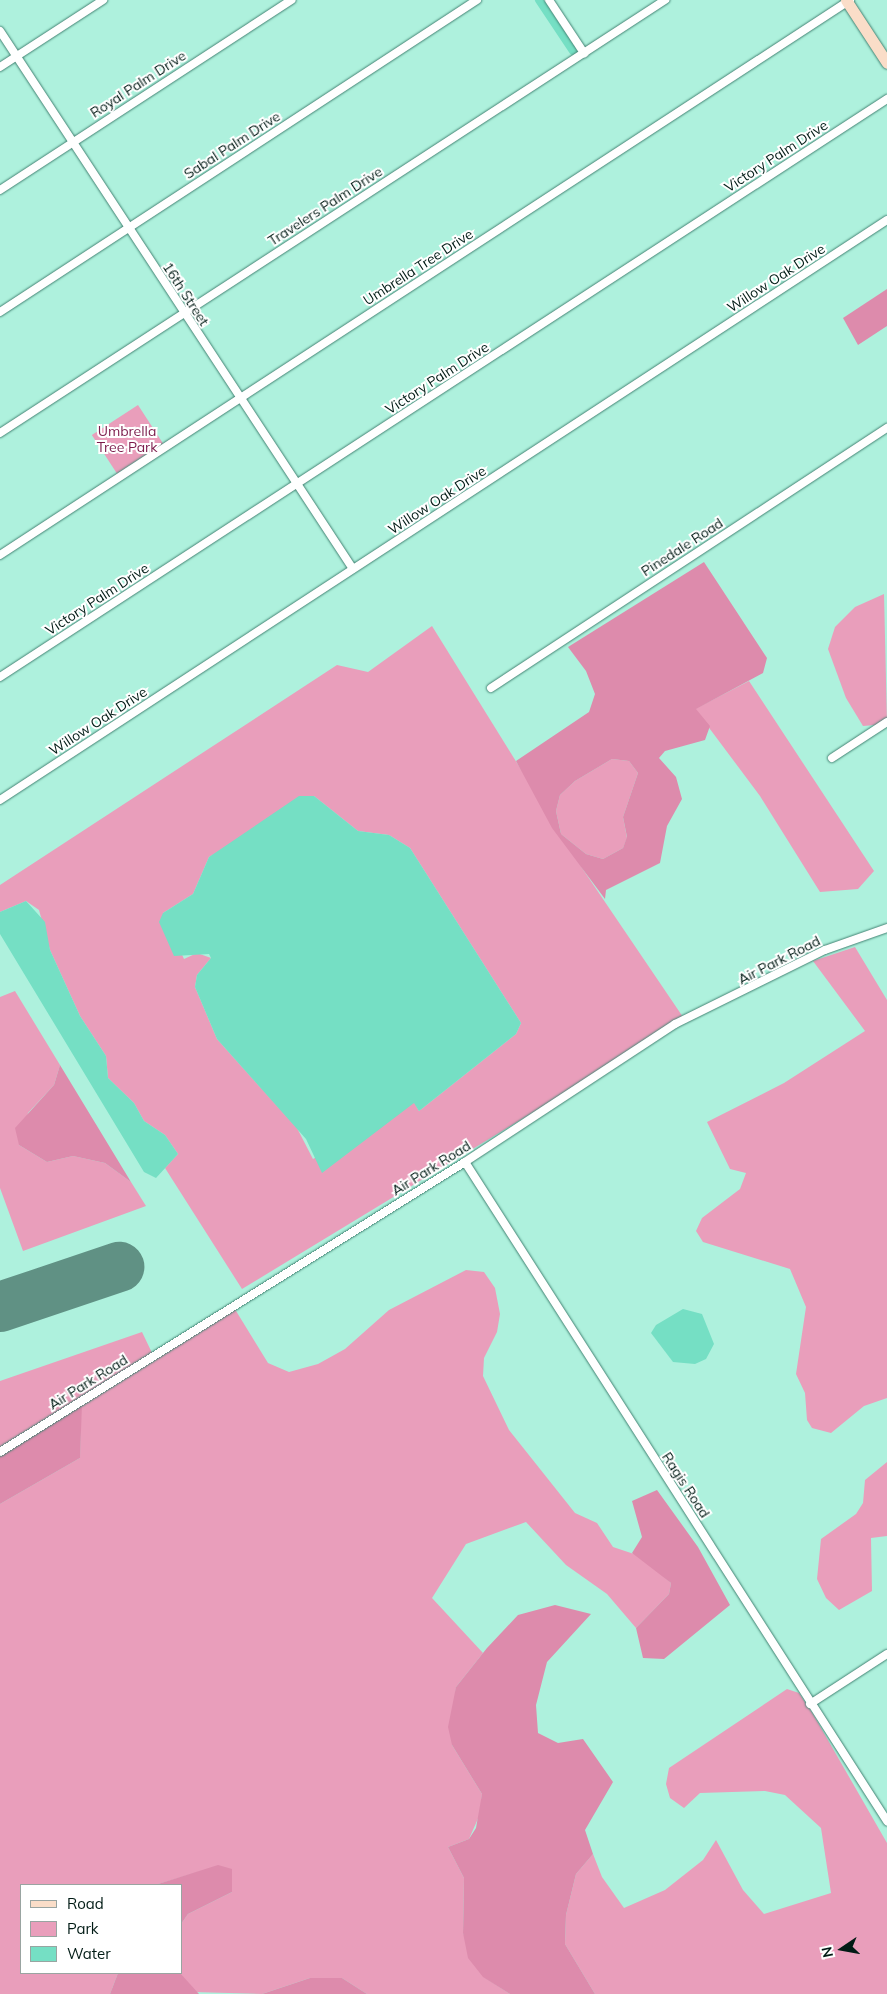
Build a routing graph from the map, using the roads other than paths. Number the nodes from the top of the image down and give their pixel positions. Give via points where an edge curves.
1 (103, 0) edge
2 (290, 0) edge
3 (477, 0) edge
4 (549, 0) edge
5 (665, 0) edge
6 (848, 1) edge
7 (0, 31) edge
8 (584, 53) junction
9 (16, 56) junction
10 (887, 63) edge
11 (0, 67) edge
12 (887, 99) edge
13 (72, 143) junction
14 (0, 190) edge
15 (887, 220) edge
16 (128, 228) junction
17 (0, 312) edge
18 (184, 313) junction
19 (240, 398) junction
20 (887, 428) edge
21 (0, 433) edge
22 (296, 484) junction
23 (0, 555) edge
24 (353, 569) junction
25 (0, 678) edge
26 (491, 688) dead end
27 (887, 722) edge
28 (832, 758) dead end
29 (0, 800) edge
30 (887, 928) edge
31 (465, 1162) junction
32 (0, 1452) edge
33 (887, 1654) edge
34 (810, 1704) junction
35 (887, 1821) edge

1 - 9 street
2 - 13 street, Royal Palm Drive
3 - 16 street, Sabal Palm Drive
4 - 8 street
5 - 8 street, Travelers Palm Drive
6 - 10 main road
6 - 19 street, Umbrella Tree Drive
7 - 9 street, 16th Street
8 - 18 street, Travelers Palm Drive
9 - 11 street
9 - 13 street, 16th Street
12 - 22 street, Victory Palm Drive
13 - 14 street, Royal Palm Drive
13 - 16 street, 16th Street
15 - 24 street, Willow Oak Drive
16 - 17 street, Sabal Palm Drive
16 - 18 street, 16th Street
18 - 19 street, 16th Street
18 - 21 street, Travelers Palm Drive
19 - 22 street, 16th Street
19 - 23 street, Umbrella Tree Drive
20 - 26 street, Pinedale Road
22 - 24 street, 16th Street
22 - 25 street, Victory Palm Drive
24 - 29 street, Willow Oak Drive
27 - 28 street
30 - 31 street, Air Park Road via 825,950 675,1024
31 - 32 street, Air Park Road
31 - 34 street, Ragis Road
33 - 34 street
34 - 35 street, Ragis Road

